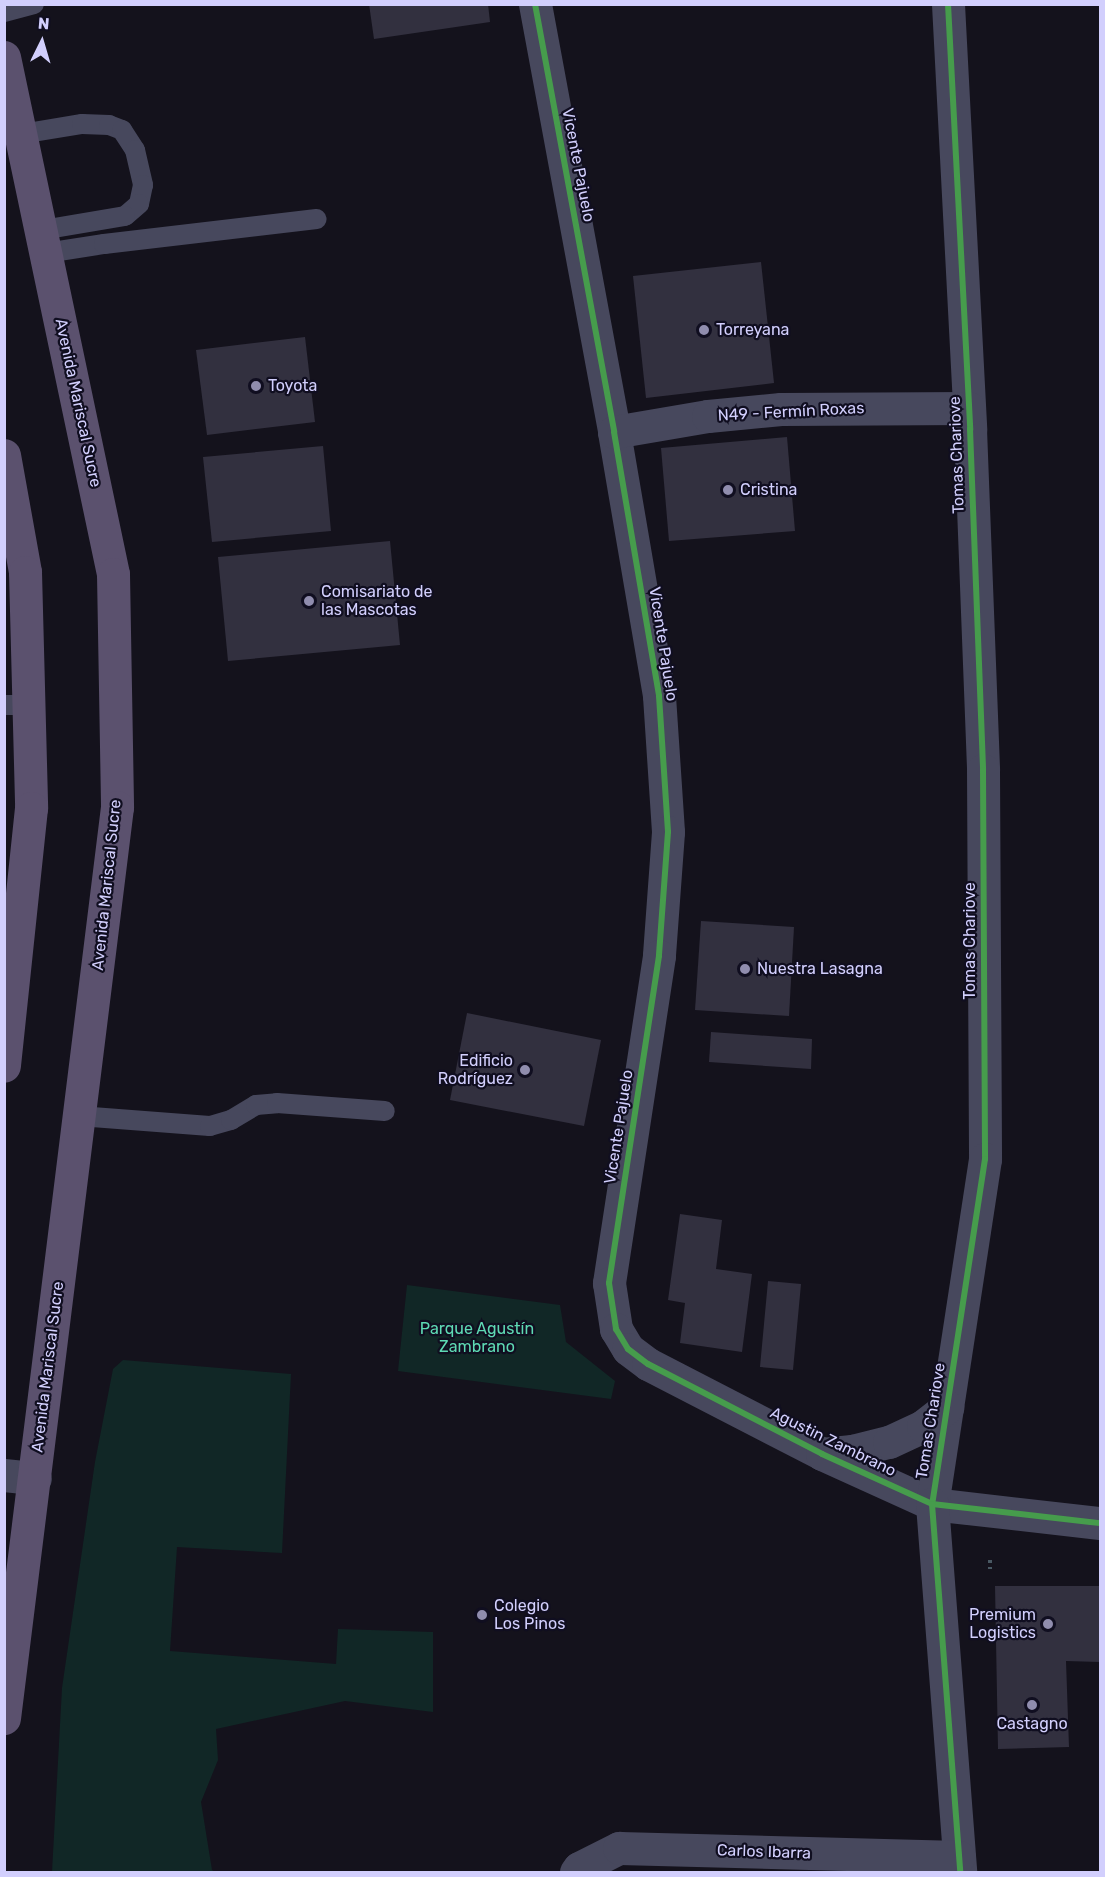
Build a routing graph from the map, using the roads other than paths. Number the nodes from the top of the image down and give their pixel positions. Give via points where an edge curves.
1 (34, 4) edge
2 (535, 4) edge
3 (948, 4) edge
4 (4, 12) edge
5 (4, 57) edge
6 (21, 134) junction
7 (317, 219) dead end
8 (44, 242) junction
9 (969, 408) junction
10 (614, 432) junction
11 (4, 454) edge
12 (15, 573) edge
13 (16, 705) edge
14 (4, 1066) edge
15 (385, 1111) dead end
16 (79, 1116) junction
17 (616, 1329) joint
18 (947, 1407) junction
19 (822, 1454) junction
20 (20, 1477) edge
21 (932, 1504) junction
22 (1101, 1523) edge
23 (4, 1718) edge
24 (960, 1865) edge
25 (576, 1872) edge

1 - 4 lane
2 - 10 street, Vicente Pajuelo
3 - 9 street, Tomas Chariove
5 - 6 main road, Avenida Mariscal Sucre
6 - 8 main road, Avenida Mariscal Sucre
6 - 8 lane via 82,124 109,125 122,130 135,150 143,185 139,204 125,216
7 - 8 lane via 104,243
8 - 16 main road, Avenida Mariscal Sucre via 113,574 117,807
9 - 10 street, N49 - Fermín Roxas via 781,409 708,416
9 - 18 street, Tomas Chariove via 983,770 985,1159
10 - 17 street, Vicente Pajuelo via 659,696 668,832 659,956 609,1282
11 - 12 main road
12 - 13 main road
13 - 14 main road via 31,808
15 - 16 lane via 277,1103 256,1105 231,1120 210,1126
16 - 20 main road, Avenida Mariscal Sucre
17 - 19 street, Agustin Zambrano via 628,1350 648,1364
18 - 19 street via 923,1426 889,1442
18 - 21 street, Tomas Chariove
19 - 21 street, Agustin Zambrano
20 - 23 main road, Avenida Mariscal Sucre
21 - 22 street, Agustin Zambrano
21 - 24 street, Tomas Chariove
24 - 25 street, Carlos Ibarra via 619,1848

